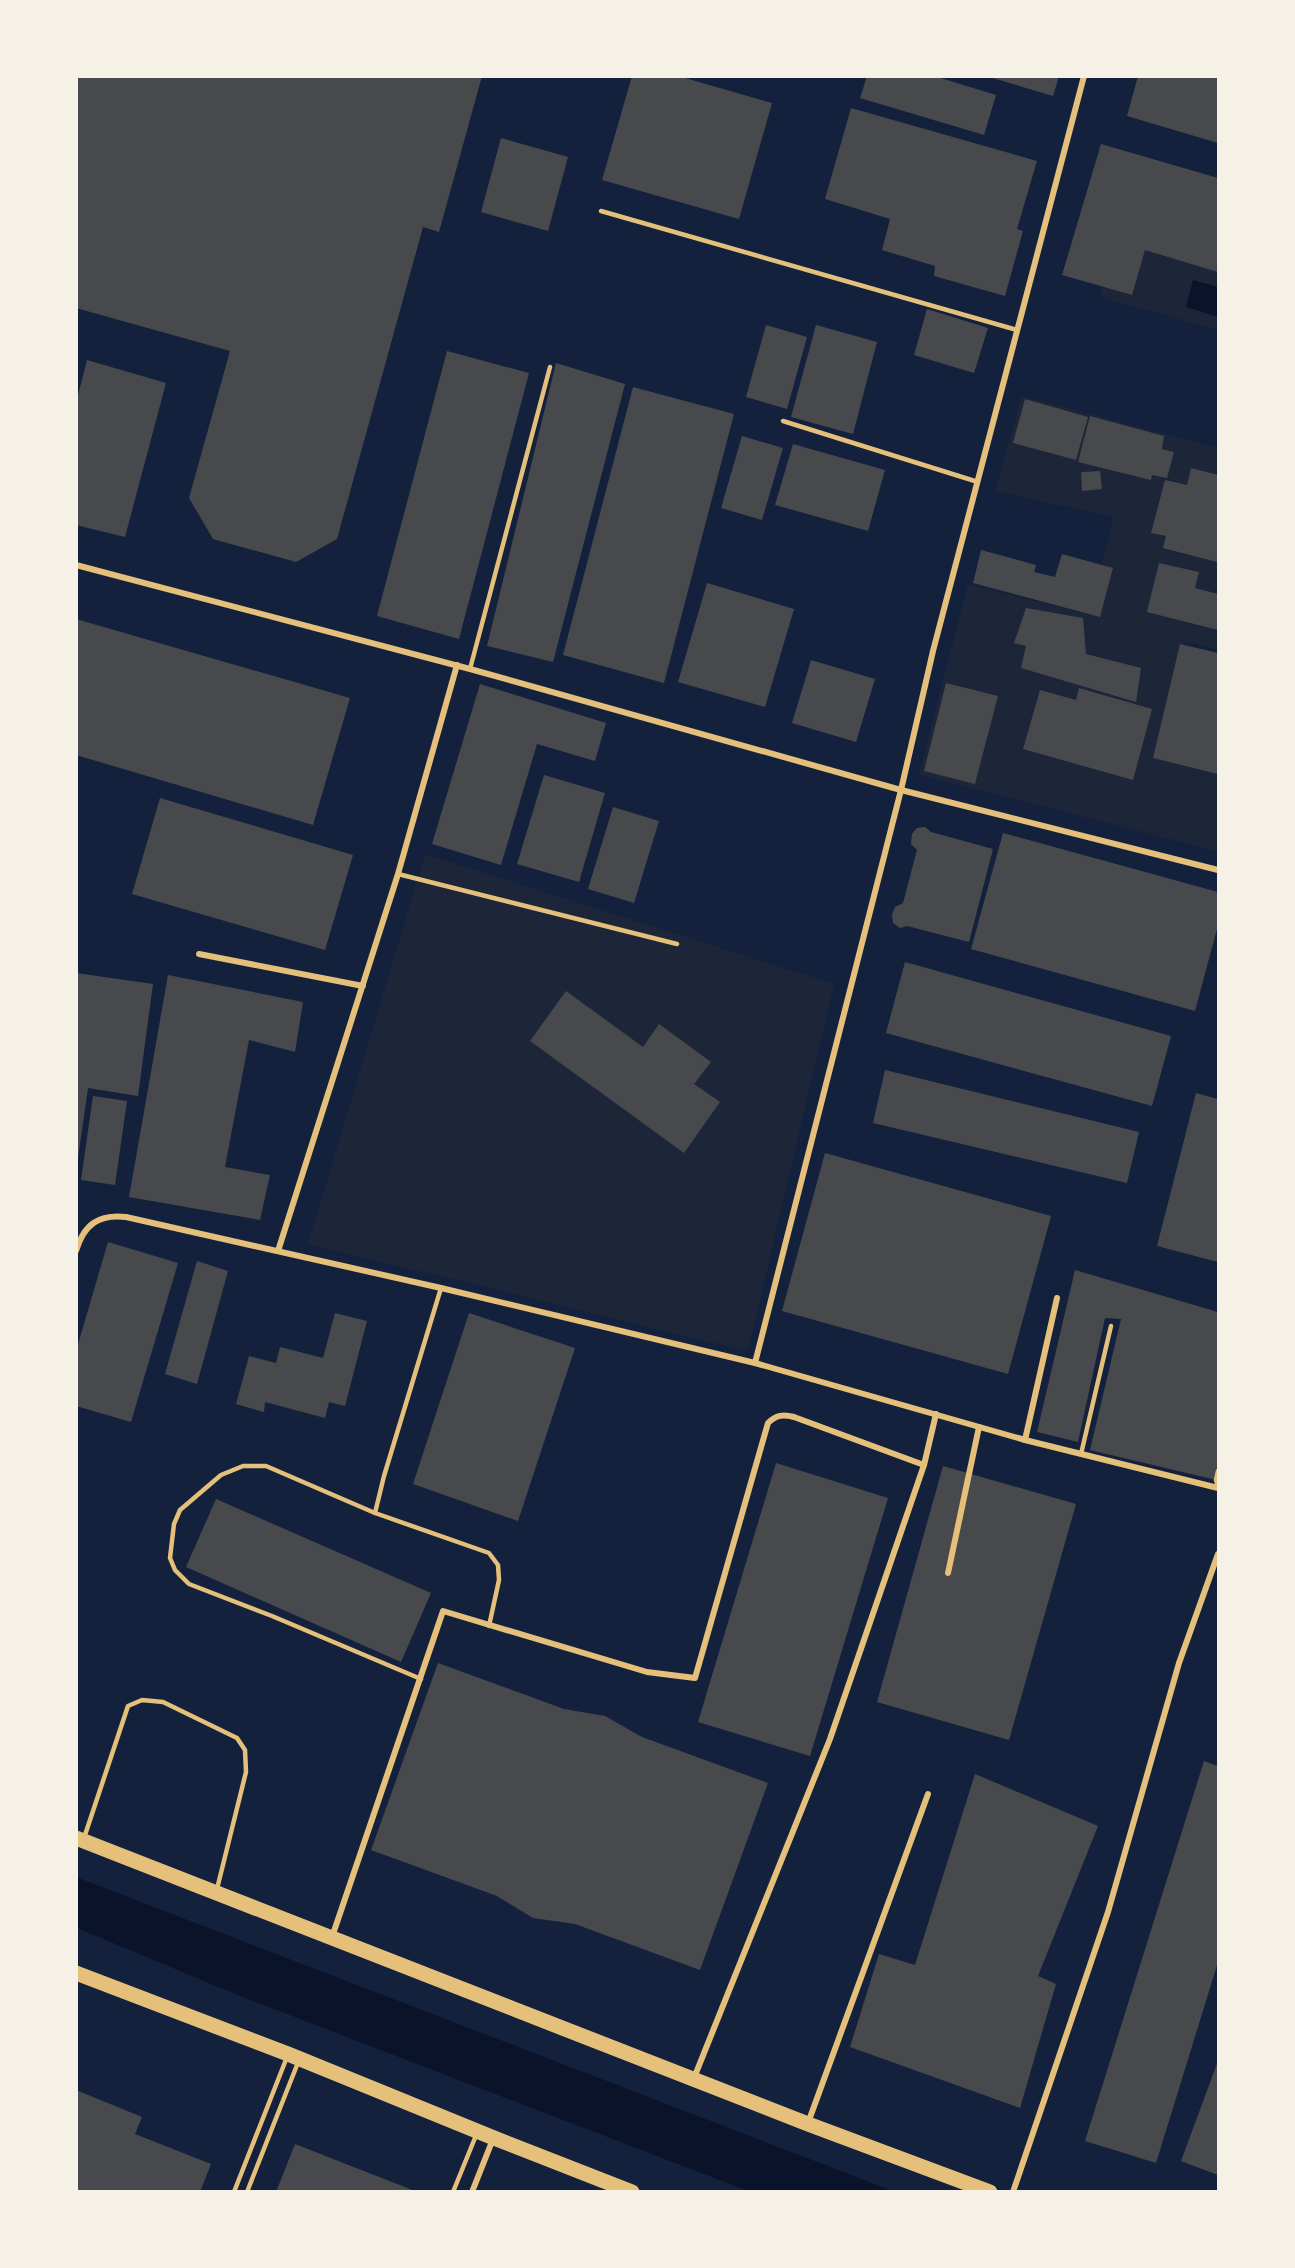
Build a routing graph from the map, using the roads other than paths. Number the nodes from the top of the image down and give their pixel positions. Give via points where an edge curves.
1 (1084, 76) edge
2 (601, 211) dead end
3 (1017, 330) junction
4 (550, 367) dead end
5 (783, 421) dead end
6 (978, 482) junction
7 (76, 565) edge
8 (457, 665) junction
9 (470, 669) junction
10 (901, 790) junction
11 (1218, 870) edge
12 (398, 874) junction
13 (677, 944) dead end
14 (199, 954) dead end
15 (363, 986) junction
16 (76, 1251) edge
17 (278, 1251) junction
18 (441, 1288) junction
19 (1057, 1298) dead end
20 (1111, 1326) dead end
21 (755, 1363) junction
22 (936, 1414) junction
23 (979, 1427) junction
24 (1025, 1440) junction
25 (1081, 1454) junction
26 (924, 1465) junction
27 (1218, 1471) edge
28 (1218, 1488) edge
29 (375, 1513) junction
30 (1218, 1554) edge
31 (948, 1573) dead end
32 (489, 1626) junction
33 (421, 1679) junction
34 (928, 1794) dead end
35 (80, 1839) edge
36 (216, 1893) junction
37 (331, 1938) junction
38 (76, 1972) edge
39 (294, 2056) junction
40 (694, 2079) junction
41 (808, 2124) junction
42 (478, 2130) junction
43 (494, 2138) junction
44 (234, 2192) edge
45 (247, 2192) edge
46 (453, 2192) edge
47 (472, 2192) edge
48 (632, 2192) edge
49 (990, 2192) edge
50 (1013, 2192) edge

1 - 3 street
2 - 3 lane
3 - 6 street
4 - 9 lane
5 - 6 lane
6 - 10 street
7 - 8 street
8 - 9 street
8 - 12 street
9 - 10 street
10 - 11 street
10 - 21 street
12 - 13 lane
12 - 15 street
14 - 15 street
15 - 17 street
16 - 17 street via 90,1226 101,1217 114,1215
17 - 18 street
18 - 21 street
18 - 29 lane
19 - 24 street
20 - 25 lane
21 - 22 street
22 - 23 street
22 - 26 street
23 - 24 street
23 - 31 street
24 - 25 street
25 - 28 street
26 - 32 street via 794,1417 774,1417 768,1423 695,1678 647,1672
26 - 40 street via 830,1739
27 - 28 lane
29 - 32 lane via 489,1553 498,1565 499,1580
29 - 33 lane via 266,1466 243,1466 221,1475 180,1510 174,1524 170,1558 189,1584
30 - 50 street via 1179,1663 1108,1912
32 - 33 street via 443,1611
33 - 37 street
34 - 41 street
35 - 36 main road
35 - 36 lane via 128,1706 142,1700 163,1702 237,1738 245,1750 246,1772
36 - 37 main road
37 - 40 main road
38 - 39 main road
39 - 42 main road
39 - 44 lane
39 - 45 lane
40 - 41 main road
41 - 49 main road
42 - 43 main road
42 - 46 lane
43 - 47 street
43 - 48 main road

